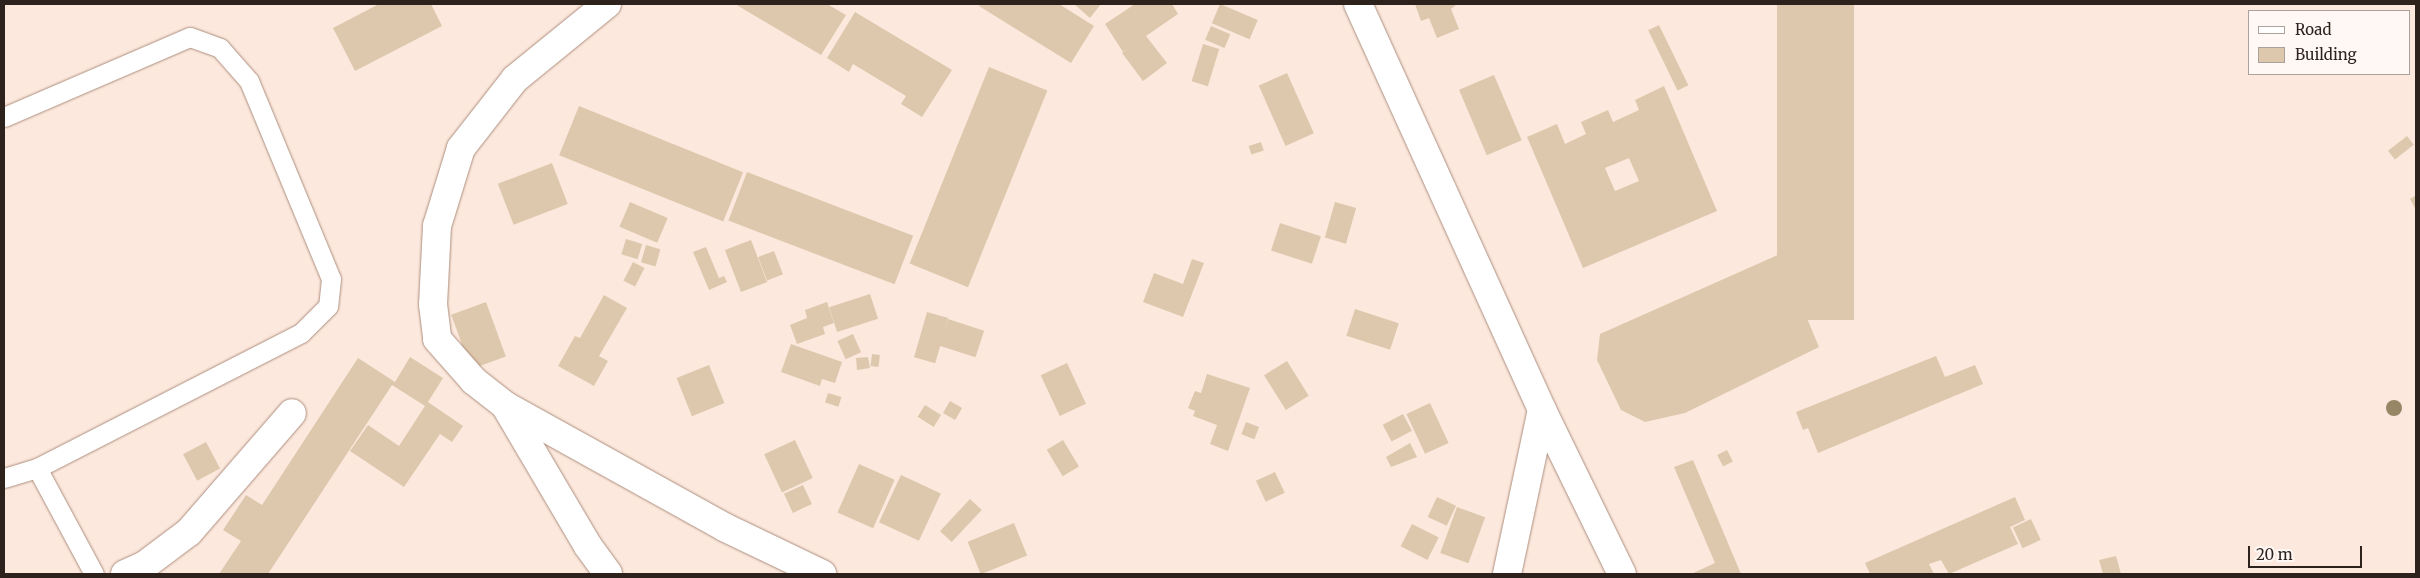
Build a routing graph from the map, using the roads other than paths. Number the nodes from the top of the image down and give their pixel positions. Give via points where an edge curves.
1 (607, 4) edge
2 (1358, 4) edge
3 (4, 117) edge
4 (506, 406) junction
5 (1542, 410) junction
6 (292, 413) dead end
7 (37, 468) junction
8 (4, 478) edge
9 (94, 574) edge
10 (125, 574) edge
11 (608, 574) edge
12 (822, 574) edge
13 (1507, 574) edge
14 (1622, 574) edge

1 - 4 street via 515,79 461,148 437,226 433,304 437,339 474,381
2 - 5 street
3 - 7 lane via 190,37 220,48 249,80 330,278 328,306 301,333
4 - 11 street via 588,546
4 - 12 street via 724,527
5 - 13 street
5 - 14 street
6 - 10 street via 189,532 145,565
7 - 8 lane
7 - 9 lane

